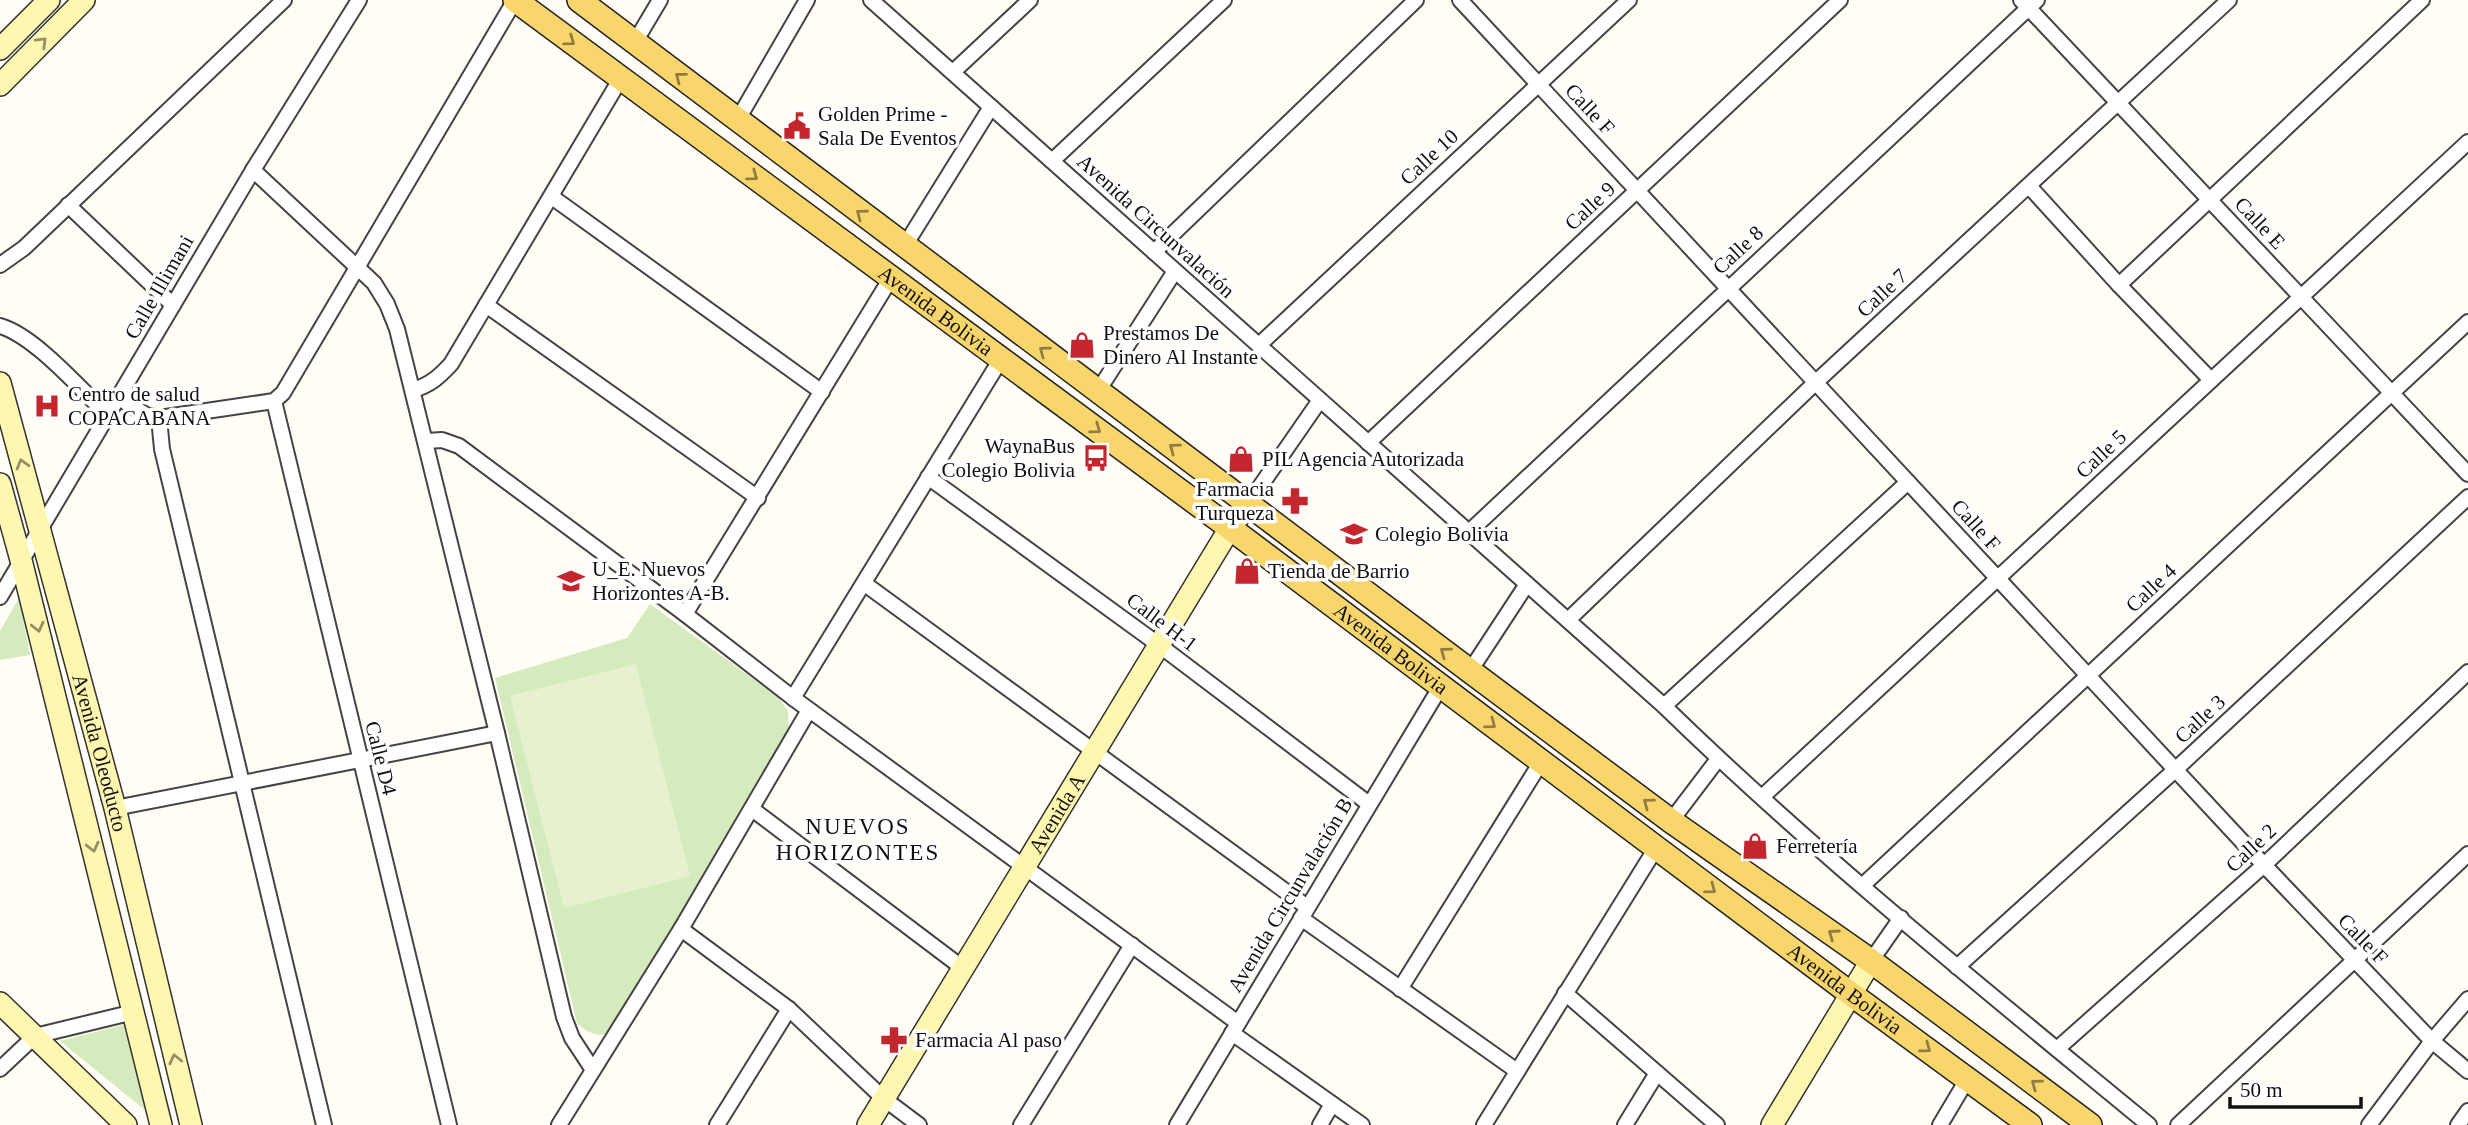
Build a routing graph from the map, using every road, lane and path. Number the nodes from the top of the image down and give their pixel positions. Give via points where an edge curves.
1 (49, 0) edge
2 (84, 0) edge
3 (284, 0) edge
4 (359, 0) edge
5 (515, 0) edge
6 (579, 0) edge
7 (660, 0) edge
8 (807, 0) edge
9 (872, 0) edge
10 (1030, 0) edge
11 (1224, 0) edge
12 (1416, 0) edge
13 (1461, 0) edge
14 (1629, 0) edge
15 (1840, 0) edge
16 (2229, 0) edge
17 (2422, 0) edge
18 (2029, 3) edge
19 (635, 42) junction
20 (0, 50) edge
21 (953, 72) junction
22 (621, 78) junction
23 (0, 85) edge
24 (1538, 85) junction
25 (2118, 103) junction
26 (991, 107) junction
27 (737, 121) junction
28 (2468, 142) edge
29 (1052, 161) junction
30 (253, 170) junction
31 (2029, 186) junction
32 (1637, 191) junction
33 (552, 197) junction
34 (2209, 200) junction
35 (68, 205) junction
36 (904, 247) junction
37 (1154, 252) junction
38 (0, 265) edge
39 (358, 267) junction
40 (1175, 271) junction
41 (891, 278) junction
42 (2119, 285) junction
43 (1728, 288) junction
44 (2301, 297) junction
45 (173, 305) junction
46 (486, 305) junction
47 (2468, 322) edge
48 (0, 326) edge
49 (1259, 345) junction
50 (1001, 359) junction
51 (2211, 380) junction
52 (1816, 382) junction
53 (0, 383) edge
54 (413, 390) junction
55 (1098, 391) junction
56 (822, 392) junction
57 (2391, 393) junction
58 (119, 398) junction
59 (1320, 400) junction
60 (274, 401) junction
61 (109, 416) junction
62 (159, 418) junction
63 (426, 441) junction
64 (1368, 443) junction
65 (2468, 474) edge
66 (928, 477) junction
67 (1908, 482) junction
68 (0, 484) edge
69 (2468, 497) edge
70 (758, 498) junction
71 (1248, 504) junction
72 (1230, 528) junction
73 (41, 530) junction
74 (1469, 532) junction
75 (22, 560) junction
76 (1997, 579) junction
77 (865, 584) junction
78 (1527, 584) junction
79 (0, 597) edge
80 (685, 614) junction
81 (1568, 620) junction
82 (1159, 645) junction
83 (1470, 671) junction
84 (2468, 673) edge
85 (2087, 676) junction
86 (1441, 686) junction
87 (793, 698) junction
88 (1664, 706) junction
89 (809, 710) junction
90 (497, 733) junction
91 (1095, 752) junction
92 (1718, 758) junction
93 (360, 760) junction
94 (1541, 762) junction
95 (2175, 770) junction
96 (242, 783) junction
97 (1762, 797) junction
98 (1369, 804) junction
99 (115, 808) junction
100 (752, 809) junction
101 (1671, 821) junction
102 (1656, 848) junction
103 (2468, 854) edge
104 (2264, 865) junction
105 (1025, 867) junction
106 (1863, 886) junction
107 (1304, 913) junction
108 (1901, 918) junction
109 (681, 929) junction
110 (1132, 945) junction
111 (1871, 961) junction
112 (2356, 961) junction
113 (1957, 967) junction
114 (964, 970) junction
115 (1400, 989) junction
116 (1565, 993) junction
117 (1851, 994) junction
118 (2468, 999) edge
119 (0, 1003) edge
120 (789, 1009) junction
121 (134, 1012) junction
122 (1235, 1028) junction
123 (35, 1035) junction
124 (2432, 1041) junction
125 (2057, 1049) junction
126 (0, 1069) edge
127 (593, 1070) junction
128 (1517, 1071) junction
129 (2468, 1071) edge
130 (1657, 1073) junction
131 (1968, 1077) junction
132 (883, 1098) junction
133 (1332, 1104) junction
134 (2468, 1111) edge
135 (126, 1125) edge
136 (161, 1125) edge
137 (191, 1125) edge
138 (324, 1125) edge
139 (449, 1125) edge
140 (559, 1125) edge
141 (717, 1125) edge
142 (868, 1125) edge
143 (919, 1125) edge
144 (1021, 1125) edge
145 (1177, 1125) edge
146 (1320, 1125) edge
147 (1362, 1125) edge
148 (1484, 1125) edge
149 (1625, 1125) edge
150 (1717, 1125) edge
151 (1772, 1125) edge
152 (1940, 1125) edge
153 (2030, 1125) edge
154 (2091, 1125) edge
155 (2149, 1125) edge
156 (2178, 1125) edge
157 (2369, 1125) edge
158 (2458, 1125) edge

1 - 20 street
23 -> 2 street
3 - 35 street
4 - 30 street, Calle Illimani
5 -> 22 main road, Avenida Bolivia
5 - 39 street
6 - 19 main road, Avenida Bolivia
7 - 19 street
8 - 27 street
9 - 21 street, Avenida Circunvalación
10 - 21 street
11 - 29 street
12 - 37 street
13 - 24 street, Calle F
14 - 24 street, Calle 10
15 - 32 street, Calle 9
16 - 25 street, Calle 7
17 - 34 street
18 - 25 street, Calle E
18 - 43 street, Calle 8
27 -> 19 main road, Avenida Bolivia
21 - 26 street, Avenida Circunvalación
22 - 33 street
22 -> 41 main road, Avenida Bolivia
24 - 32 street, Calle F
24 - 49 street, Calle 10
25 - 31 street, Calle 7
25 - 34 street, Calle E
26 - 29 street, Avenida Circunvalación
26 - 36 street
36 -> 27 main road, Avenida Bolivia
28 - 44 street, Calle 5
29 - 37 street, Avenida Circunvalación
30 - 39 street
30 - 45 street, Calle Illimani
31 - 42 street
31 - 52 street, Calle 7
32 - 43 street, Calle F
32 - 64 street, Calle 9
33 - 46 street
33 - 56 street
34 - 42 street
34 - 44 street, Calle E
35 - 38 street
35 - 45 street
55 -> 36 main road, Avenida Bolivia
37 - 40 street, Avenida Circunvalación
39 - 54 street via 387,304
39 - 60 street via 293,379
40 - 49 street, Avenida Circunvalación
40 - 55 street
41 - 50 main road, Avenida Bolivia
41 - 56 street
42 - 51 street
43 - 52 street, Calle F
43 - 74 street, Calle 8
44 - 51 street, Calle 5
44 - 57 street, Calle E
45 - 58 street, Calle Illimani
46 - 54 street via 451,364 428,385
46 - 70 street
47 - 57 street, Calle 4
48 - 61 street via 33,344
49 - 59 street, Avenida Circunvalación
50 - 66 street
50 -> 72 main road, Avenida Bolivia
51 - 76 street, Calle 5
52 - 67 street, Calle F
52 - 81 street, Calle 7
73 -> 53 street, Avenida Oleoducto
54 - 63 street
71 -> 55 main road, Avenida Bolivia
56 - 70 street
57 - 65 street, Calle E
57 - 85 street, Calle 4
58 - 61 street, Calle Illimani
58 - 62 street
59 - 64 street, Avenida Circunvalación
59 - 71 street
60 - 62 street
60 - 93 street, Calle D4
61 - 73 street, Calle Illimani
62 - 96 street via 162,449
63 - 80 street via 459,446
63 - 90 street
64 - 74 street, Avenida Circunvalación
66 - 77 street
66 - 82 street, Calle H-1
67 - 76 street, Calle F
67 - 88 street
68 - 75 street, Avenida Oleoducto
69 - 95 street, Calle 3
70 - 80 street
71 - 72 street, Avenida A
83 -> 71 main road, Avenida Bolivia
72 - 82 street, Avenida A
72 - 86 main road, Avenida Bolivia
73 - 75 street, Calle Illimani
73 - 99 street, Avenida Oleoducto
74 - 78 street, Avenida Circunvalación
75 - 79 street, Calle Illimani
75 -> 121 street, Avenida Oleoducto
76 - 85 street, Calle F
76 - 97 street, Calle 5
77 - 87 street
77 - 91 street
78 - 81 street, Avenida Circunvalación
78 - 83 street
80 - 87 street
81 - 88 street, Avenida Circunvalación
82 - 91 street, Avenida A
82 - 98 street, Calle H-1
101 -> 83 main road, Avenida Bolivia
84 - 104 street, Calle 2
85 - 95 street, Calle F
85 - 106 street, Calle 4
86 -> 94 main road, Avenida Bolivia
86 - 98 street, Avenida Circunvalación B
87 - 89 street
88 - 92 street, Avenida Circunvalación
89 - 100 street
89 - 105 street
90 - 93 street
90 - 127 street via 564,1017
91 - 105 street, Avenida A
91 - 107 street
92 - 97 street, Avenida Circunvalación
92 - 101 street
93 - 96 street
93 - 139 street, Calle D4
94 - 102 main road, Avenida Bolivia
94 - 115 street
95 - 104 street, Calle F
95 - 113 street, Calle 3
96 - 99 street
96 - 138 street
97 - 106 street, Avenida Circunvalación
98 - 107 street, Avenida Circunvalación B
137 -> 99 street, Avenida Oleoducto
100 - 109 street
100 - 114 street
111 -> 101 main road, Avenida Bolivia
102 - 116 street
102 -> 117 main road, Avenida Bolivia
103 - 112 street
104 - 112 street, Calle F
104 - 125 street, Calle 2
105 - 110 street
105 - 114 street, Avenida A
106 - 108 street, Avenida Circunvalación
107 - 115 street
107 - 122 street, Avenida Circunvalación B
108 - 111 street
108 - 113 street, Avenida Circunvalación
109 - 120 street
109 - 127 street
110 - 122 street
110 - 144 street
111 - 117 street
154 -> 111 main road, Avenida Bolivia
112 - 124 street, Calle F
112 - 156 street
113 - 125 street, Avenida Circunvalación
114 - 132 street, Avenida A
115 - 128 street
116 - 128 street
116 - 130 street
117 -> 131 main road, Avenida Bolivia
117 - 151 street
118 - 124 street
119 - 123 street
120 - 132 street
120 - 141 street
121 - 123 street
121 - 136 street, Avenida Oleoducto
122 - 133 street
122 - 145 street, Avenida Circunvalación B
123 - 126 street
123 - 135 street
124 - 129 street, Calle F
124 - 157 street
125 - 155 street, Avenida Circunvalación
127 - 140 street
128 - 148 street
130 - 149 street
130 - 150 street
131 - 152 street
131 - 153 main road, Avenida Bolivia
132 - 142 street, Avenida A
132 - 143 street
133 - 146 street
133 - 147 street
134 - 158 street

